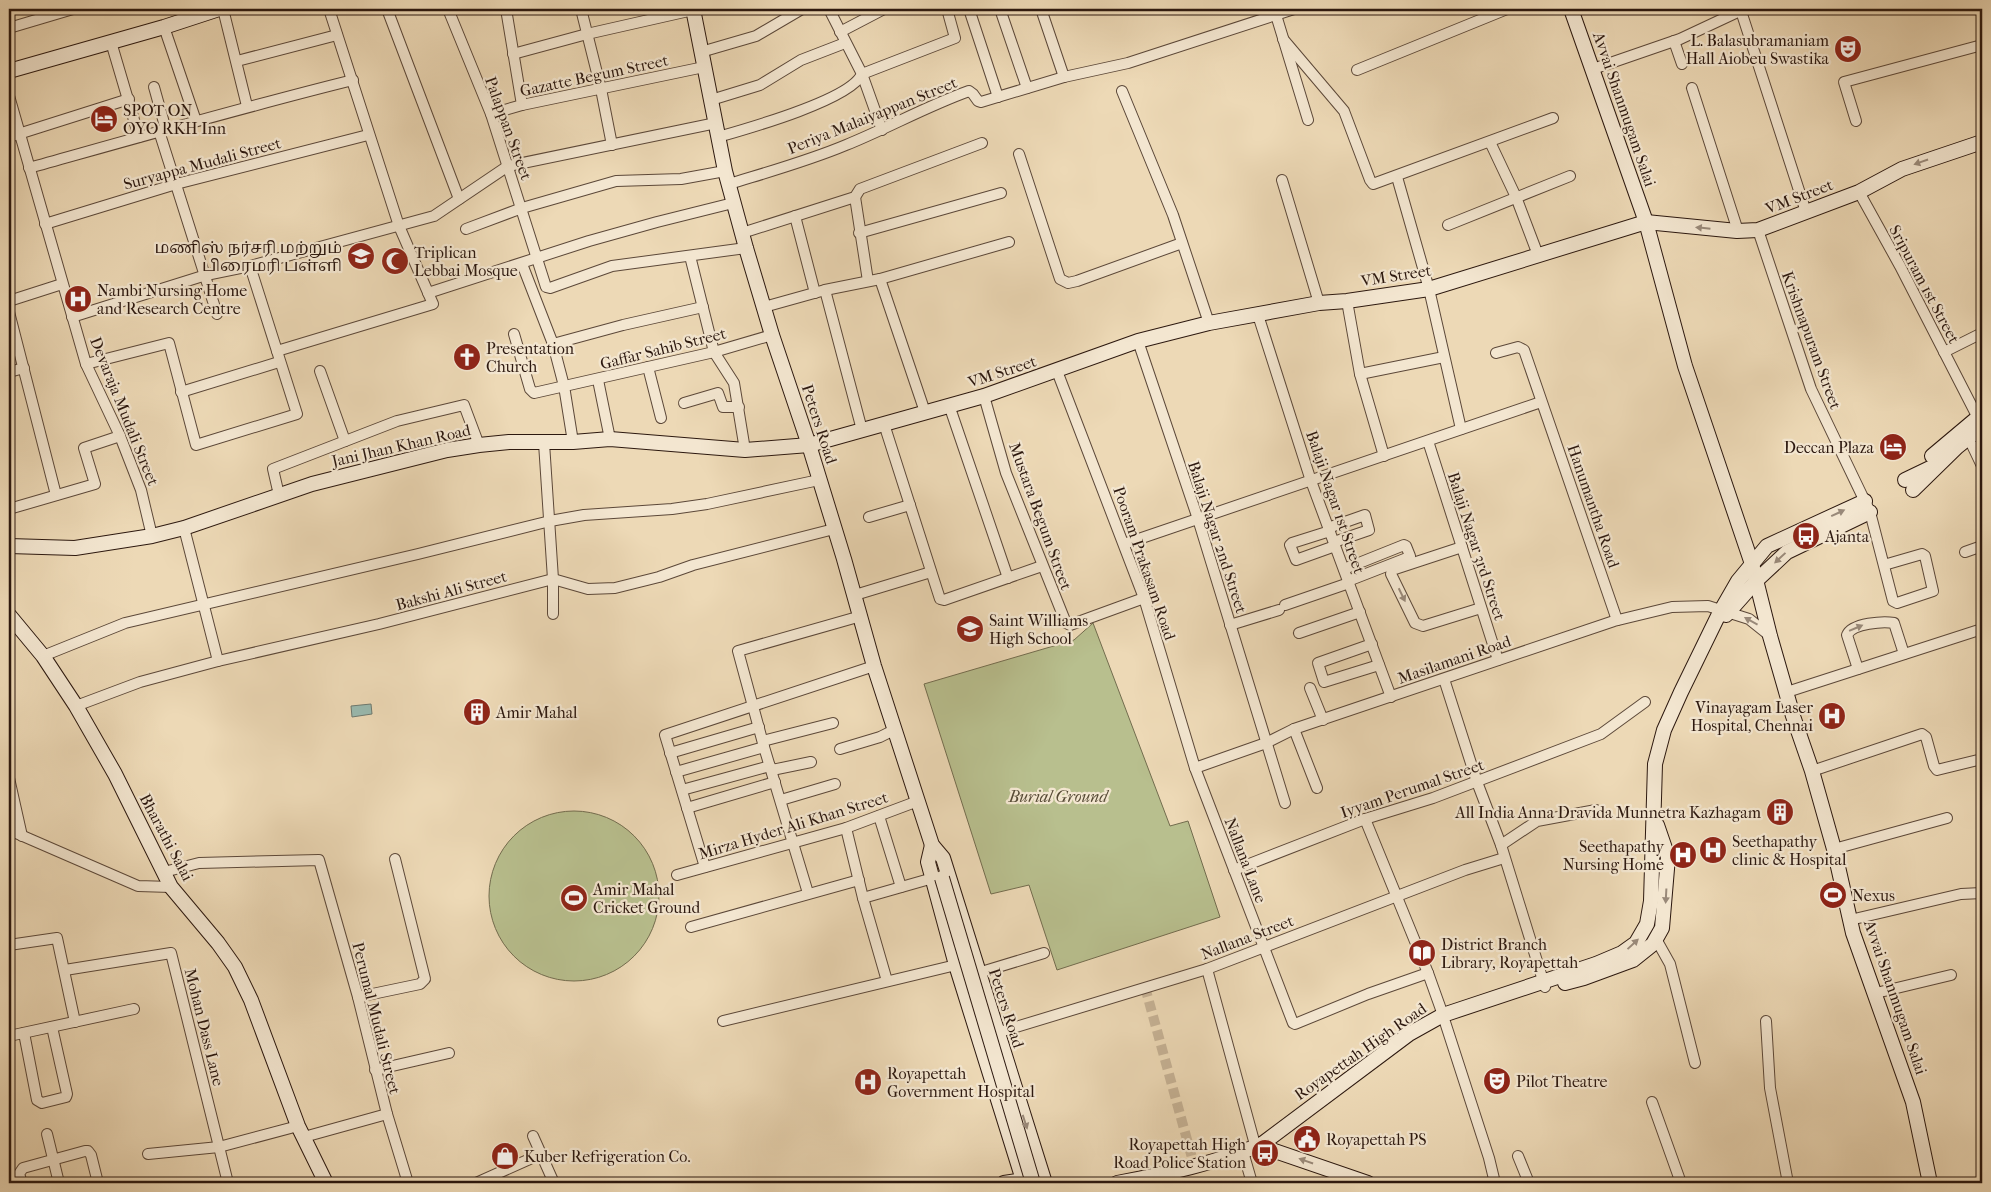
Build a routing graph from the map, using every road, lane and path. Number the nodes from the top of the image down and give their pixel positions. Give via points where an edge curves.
1 (73, 9) edge
2 (219, 9) edge
3 (223, 9) edge
4 (329, 9) edge
5 (387, 9) edge
6 (448, 9) edge
7 (506, 9) edge
8 (581, 9) edge
9 (802, 9) edge
10 (829, 9) edge
11 (884, 9) edge
12 (947, 9) edge
13 (969, 9) edge
14 (1000, 9) edge
15 (1041, 9) edge
16 (1294, 9) edge
17 (1507, 9) edge
18 (1571, 9) edge
19 (693, 10) edge
20 (1743, 10) edge
21 (185, 14) edge
22 (1276, 15) junction
23 (164, 27) junction
24 (9, 28) edge
25 (840, 32) junction
26 (587, 34) junction
27 (337, 35) junction
28 (1283, 39) junction
29 (1674, 41) junction
30 (111, 42) junction
31 (845, 43) junction
32 (1982, 45) edge
33 (701, 52) junction
34 (513, 54) junction
35 (237, 61) junction
36 (1682, 64) dead end
37 (704, 67) junction
38 (1594, 69) junction
39 (1357, 70) dead end
40 (9, 71) edge
41 (862, 74) junction
42 (1064, 77) junction
43 (352, 80) junction
44 (154, 87) dead end
45 (1027, 88) junction
46 (1692, 88) dead end
47 (601, 89) junction
48 (1122, 91) dead end
49 (9, 96) edge
50 (998, 97) junction
51 (129, 99) junction
52 (711, 100) junction
53 (522, 105) junction
54 (247, 106) junction
55 (491, 114) junction
56 (1553, 118) dead end
57 (1308, 120) dead end
58 (196, 121) junction
59 (1856, 121) dead end
60 (717, 130) junction
61 (882, 130) junction
62 (163, 131) junction
63 (14, 135) edge
64 (368, 135) junction
65 (139, 137) junction
66 (1490, 142) junction
67 (1982, 142) edge
68 (982, 143) dead end
69 (612, 145) junction
70 (1019, 154) dead end
71 (508, 166) junction
72 (29, 168) junction
73 (1570, 176) dead end
74 (727, 177) junction
75 (1397, 177) junction
76 (1282, 180) dead end
77 (176, 184) junction
78 (1859, 192) junction
79 (1001, 193) dead end
80 (855, 197) junction
81 (1516, 197) junction
82 (459, 199) junction
83 (734, 203) junction
84 (522, 208) junction
85 (1806, 212) junction
86 (795, 216) junction
87 (1646, 222) junction
88 (45, 224) junction
89 (1448, 225) dead end
90 (399, 226) junction
91 (466, 229) dead end
92 (1758, 230) junction
93 (1738, 231) junction
94 (742, 233) junction
95 (859, 233) junction
96 (1008, 242) dead end
97 (1182, 243) junction
98 (746, 248) junction
99 (1538, 255) junction
100 (690, 256) junction
101 (538, 259) junction
102 (522, 264) junction
103 (250, 266) junction
104 (206, 275) junction
105 (880, 278) junction
106 (868, 280) junction
107 (62, 284) junction
108 (1429, 289) junction
109 (820, 291) junction
110 (428, 293) junction
111 (9, 301) edge
112 (1348, 301) junction
113 (1318, 303) junction
114 (702, 307) junction
115 (764, 308) junction
116 (9, 312) edge
117 (217, 314) dead end
118 (1258, 315) junction
119 (72, 317) junction
120 (1209, 322) junction
121 (1982, 333) edge
122 (514, 334) dead end
123 (772, 335) junction
124 (1138, 342) junction
125 (553, 344) junction
126 (277, 351) junction
127 (714, 352) junction
128 (1944, 352) junction
129 (1496, 353) dead end
130 (1444, 357) junction
131 (279, 362) junction
132 (86, 364) junction
133 (648, 367) junction
134 (24, 368) junction
135 (320, 371) dead end
136 (1057, 371) junction
137 (9, 372) edge
138 (1360, 374) junction
139 (598, 380) junction
140 (564, 386) junction
141 (182, 392) junction
142 (984, 396) junction
143 (1542, 402) junction
144 (684, 403) dead end
145 (949, 405) junction
146 (739, 407) junction
147 (925, 412) junction
148 (661, 418) dead end
149 (1981, 420) edge
150 (884, 424) junction
151 (1461, 429) junction
152 (862, 430) junction
153 (120, 436) junction
154 (610, 439) junction
155 (345, 441) junction
156 (1428, 441) junction
157 (573, 442) junction
158 (1977, 442) edge
159 (544, 443) junction
160 (479, 445) junction
161 (809, 445) junction
162 (745, 450) junction
163 (1384, 456) junction
164 (1982, 466) edge
165 (819, 480) junction
166 (1311, 481) junction
167 (56, 495) junction
168 (280, 495) junction
169 (910, 505) junction
170 (1868, 507) junction
171 (9, 509) edge
172 (1362, 510) dead end
173 (869, 517) dead end
174 (1198, 519) junction
175 (550, 521) junction
176 (1328, 526) junction
177 (184, 528) junction
178 (834, 528) junction
179 (152, 536) junction
180 (1124, 544) junction
181 (9, 546) edge
182 (1982, 546) edge
183 (1336, 547) junction
184 (1462, 547) junction
185 (1965, 552) dead end
186 (1752, 564) junction
187 (1298, 565) dead end
188 (1884, 565) junction
189 (1042, 566) junction
190 (1344, 569) junction
191 (931, 572) junction
192 (1008, 578) junction
193 (553, 579) junction
194 (1756, 580) junction
195 (1349, 582) junction
196 (855, 595) junction
197 (1144, 598) junction
198 (204, 603) junction
199 (1481, 608) junction
200 (1360, 612) junction
201 (553, 614) dead end
202 (9, 615) edge
203 (1722, 615) junction
204 (861, 616) junction
205 (1617, 620) junction
206 (1230, 625) junction
207 (1982, 630) edge
208 (1300, 632) dead end
209 (1770, 636) junction
210 (1372, 644) junction
211 (1904, 654) junction
212 (43, 656) junction
213 (218, 660) junction
214 (1498, 660) junction
215 (1379, 665) junction
216 (874, 666) junction
217 (1858, 669) junction
218 (1444, 679) junction
219 (1310, 688) dead end
220 (1787, 692) junction
221 (1391, 697) junction
222 (1645, 702) dead end
223 (76, 706) junction
224 (754, 706) junction
225 (1323, 720) junction
226 (833, 723) dead end
227 (759, 727) junction
228 (1294, 729) junction
229 (894, 730) junction
230 (1266, 742) junction
231 (764, 744) junction
232 (840, 749) dead end
233 (670, 753) junction
234 (1982, 759) edge
235 (811, 762) dead end
236 (771, 768) junction
237 (1195, 768) junction
238 (1812, 771) junction
239 (676, 772) junction
240 (9, 778) edge
241 (775, 782) junction
242 (1477, 782) junction
243 (835, 784) dead end
244 (1317, 788) dead end
245 (682, 790) junction
246 (781, 800) junction
247 (918, 801) junction
248 (1286, 803) dead end
249 (687, 808) junction
250 (1596, 810) dead end
251 (1654, 814) junction
252 (879, 816) junction
253 (1365, 818) junction
254 (1947, 818) dead end
255 (846, 828) junction
256 (9, 830) edge
257 (22, 836) junction
258 (794, 843) junction
259 (932, 845) junction
260 (1501, 845) junction
261 (1834, 849) junction
262 (1504, 858) junction
263 (395, 859) dead end
264 (706, 867) junction
265 (1234, 870) junction
266 (164, 872) junction
267 (677, 875) dead end
268 (937, 878) junction
269 (859, 880) junction
270 (172, 887) junction
271 (901, 887) junction
272 (808, 893) junction
273 (1982, 894) edge
274 (1396, 897) junction
275 (863, 898) junction
276 (1850, 920) junction
277 (691, 927) dead end
278 (1656, 939) junction
279 (9, 945) edge
280 (1264, 948) junction
281 (1044, 953) dead end
282 (956, 965) junction
283 (1207, 969) junction
284 (65, 970) junction
285 (978, 973) junction
286 (1428, 973) junction
287 (1951, 975) dead end
288 (887, 981) junction
289 (1544, 985) junction
290 (1876, 993) junction
291 (358, 997) junction
292 (134, 1010) dead end
293 (723, 1021) dead end
294 (1445, 1021) junction
295 (1766, 1021) dead end
296 (76, 1022) junction
297 (52, 1027) junction
298 (24, 1033) junction
299 (997, 1033) junction
300 (9, 1036) edge
301 (978, 1038) junction
302 (449, 1053) dead end
303 (1695, 1063) dead end
304 (375, 1070) junction
305 (1652, 1102) dead end
306 (387, 1114) junction
307 (301, 1131) junction
308 (47, 1134) dead end
309 (533, 1136) dead end
310 (219, 1147) junction
311 (1255, 1150) junction
312 (148, 1154) dead end
313 (541, 1154) junction
314 (1518, 1156) dead end
315 (53, 1159) junction
316 (1027, 1182) edge
317 (22, 1183) edge
318 (59, 1183) edge
319 (98, 1183) edge
320 (228, 1183) edge
321 (326, 1183) edge
322 (408, 1183) edge
323 (476, 1183) edge
324 (554, 1183) edge
325 (1004, 1183) edge
326 (1045, 1183) edge
327 (1117, 1183) edge
328 (1152, 1183) edge
329 (1252, 1183) edge
330 (1368, 1183) edge
331 (1495, 1183) edge
332 (1529, 1183) edge
333 (1681, 1183) edge
334 (1788, 1183) edge
335 (1930, 1183) edge

1 - 24 street
2 - 21 main road
3 - 35 street
4 - 27 street
5 - 82 street
6 - 55 street, Palappan Street
7 - 34 street
8 - 26 street
9 - 33 street via 756,36
10 - 25 street
11 - 25 street
12 - 41 street via 955,38
13 - 50 street
14 - 45 street
15 - 42 street
16 - 22 street
17 - 39 street
18 - 38 main road, Avvai Shanmugam Salai
19 - 26 street
19 - 33 main road, Peters Road
20 - 29 street
20 - 85 street
21 - 23 main road
22 - 28 street
22 - 42 street via 1128,63
23 - 30 main road
23 - 58 street
25 - 31 street
26 - 34 street
26 - 47 street
27 - 35 street
27 - 43 street
28 - 57 street
28 - 75 street via 1344,111 1373,184
29 - 36 street
29 - 38 street
30 - 40 main road
30 - 51 street
31 - 41 street
31 - 52 street via 801,60 760,85
32 - 59 street via 1844,82
33 - 37 main road, Peters Road
34 - 53 street
35 - 54 street
37 - 47 street, Gazatte Begum Street
37 - 52 main road, Peters Road
38 - 87 main road, Avvai Shanmugam Salai
41 - 60 street via 846,88 806,109 757,127
41 - 61 street
42 - 45 street
43 - 54 street
43 - 64 street
44 - 62 street
45 - 50 street
46 - 93 street
47 - 53 street, Gazatte Begum Street
47 - 69 street
48 - 97 street
49 - 63 street, Devaraja Mudali Street
50 - 61 street, Periya Malaiyappan Street via 980,102 969,91
51 - 63 street
51 - 65 street
52 - 60 main road, Peters Road
53 - 55 street, Gazatte Begum Street
54 - 58 street
55 - 71 street, Palappan Street
56 - 66 street
58 - 62 street
60 - 69 street
60 - 74 main road, Peters Road
61 - 74 street, Periya Malaiyappan Street via 788,166
62 - 65 street
62 - 77 street
63 - 72 street, Devaraja Mudali Street
64 - 77 street, Suryappa Mudali Street
64 - 90 street
65 - 72 street
66 - 75 street
66 - 81 street
67 -> 78 main road, VM Street via 1902,169
68 - 80 street via 860,189
69 - 71 street
70 - 97 street via 1060,279 1068,283 1077,281
71 - 82 street
71 - 84 street, Palappan Street
72 - 88 street, Devaraja Mudali Street
73 - 81 street
74 - 83 main road, Peters Road
74 - 84 street, Periya Malaiyappan Street via 616,181
75 - 108 street
76 - 113 street
77 - 88 street, Suryappa Mudali Street
77 - 104 street
78 - 85 main road, VM Street
78 - 128 street, Sripuram 1st Street
79 - 95 street
80 - 86 street
80 - 95 street
81 - 89 street
81 - 99 street
82 - 90 street via 434,216
83 - 94 main road, Peters Road
83 - 101 street via 589,241
84 - 91 street, Periya Malaiyappan Street
84 - 101 street, Palappan Street
85 - 92 main road, VM Street
86 - 94 street
86 - 109 street
93 -> 87 main road, VM Street
87 - 99 main road, VM Street
87 - 186 main road, Avvai Shanmugam Salai via 1685,366
88 - 107 street, Devaraja Mudali Street
90 - 103 street
90 - 110 street
92 - 93 main road, VM Street
92 - 170 street, Krishnapuram Street via 1811,389
94 - 98 main road, Peters Road
95 - 106 street
96 - 105 street
97 - 120 street
98 - 100 street
98 - 115 main road, Peters Road
99 - 108 main road, VM Street
100 - 101 street, Palappan Street via 612,266 550,288 546,287
100 - 114 street
101 - 102 street
102 - 110 street
102 - 125 street
103 - 104 street
103 - 126 street
104 - 117 street
104 - 119 street
105 - 106 street
105 - 147 street
106 - 109 street
107 - 111 street
107 - 119 street, Devaraja Mudali Street
108 - 112 main road, VM Street
108 - 130 street
109 - 115 street
109 - 152 street
110 - 126 street via 434,304
112 - 113 main road, VM Street
112 - 138 street
113 - 118 main road, VM Street
114 - 125 street
114 - 127 street
115 - 123 main road, Peters Road
116 - 134 street
118 - 120 main road, VM Street
118 - 166 street, Balaji Nagar 1st Street
119 - 132 street, Devaraja Mudali Street
120 - 124 main road, VM Street
121 - 128 street
122 - 140 street, Gaffar Sahib Street via 530,389 534,393
123 - 127 street, Gaffar Sahib Street
123 - 161 main road, Peters Road
124 - 136 main road, VM Street
124 - 174 street, Balaji Nagar 2nd Street
125 - 140 street
126 - 131 street
127 - 133 street, Gaffar Sahib Street
127 - 146 street via 734,382
128 - 149 street, Sripuram 1st Street
129 - 143 street, Hanumantha Road via 1518,347 1524,350
130 - 138 street
130 - 151 street
131 - 141 street
131 - 141 street via 297,414 196,445
132 - 141 street via 168,342
132 - 153 street, Devaraja Mudali Street
133 - 139 street, Gaffar Sahib Street
133 - 148 street
134 - 137 street
134 - 167 street
135 - 155 street
136 - 142 main road, VM Street
136 - 180 street, Pooram Prakasam Road
138 - 163 street
139 - 140 street, Gaffar Sahib Street
139 - 154 street
140 - 157 street
142 - 145 main road, VM Street
142 - 189 street, Mustara Begum Street via 1006,473
143 - 151 street
143 - 205 street, Hanumantha Road
144 - 146 street via 718,393 723,407
145 - 147 main road, VM Street
145 - 192 street
146 - 162 street
147 - 150 main road, VM Street
149 - 158 main road via 1909,485 1931,481
150 - 152 main road, VM Street
150 - 169 street
151 - 156 street
152 - 161 main road, VM Street
153 - 167 street via 84,448 94,484
153 - 179 street, Devaraja Mudali Street via 142,490
154 - 157 main road, Jani Jhan Khan Road
154 - 162 main road, Jani Jhan Khan Road
155 - 160 street via 397,421 464,405
155 - 168 street via 273,469
156 - 163 street
156 - 184 street, Balaji Nagar 3rd Street
157 - 159 main road, Jani Jhan Khan Road
158 - 164 street
159 - 160 main road, Jani Jhan Khan Road
159 - 175 street
160 - 168 main road, Jani Jhan Khan Road via 447,450
161 - 162 main road, Jani Jhan Khan Road
161 - 165 main road, Peters Road
163 - 166 street
165 - 175 street via 707,504
165 - 178 main road, Peters Road
166 - 174 street
166 - 176 street, Balaji Nagar 1st Street
167 - 171 street
168 - 177 main road, Jani Jhan Khan Road
169 - 173 street
169 - 191 street
186 -> 170 main road via 1767,546
170 - 188 street, Krishnapuram Street
170 -> 194 main road via 1787,552
172 - 176 street
174 - 180 street
174 - 206 street, Balaji Nagar 2nd Street
175 - 193 street
175 - 198 street
176 - 183 street, Balaji Nagar 1st Street
176 - 183 street via 1365,515 1369,530
176 - 183 street via 1292,543 1294,558
177 - 179 main road, Jani Jhan Khan Road
177 - 198 street
178 - 193 street via 615,588 588,589
178 - 196 main road, Peters Road
179 - 181 main road, Jani Jhan Khan Road via 74,548
180 - 197 street, Pooram Prakasam Road
182 - 185 street
183 - 187 street
183 - 190 street, Balaji Nagar 1st Street
184 - 199 street, Balaji Nagar 3rd Street
184 -> 199 street via 1392,570 1391,574 1418,626
186 - 194 main road, Avvai Shanmugam Salai
186 - 203 main road via 1738,582
188 - 188 street, Krishnapuram Street via 1922,554 1933,591 1894,602
189 - 192 street
189 - 197 street, Mustara Begum Street via 1067,624
190 - 195 street, Balaji Nagar 1st Street
190 - 195 street via 1404,545 1410,556
191 - 192 street via 939,598 944,600
191 - 196 street
193 - 201 street
193 - 213 street, Bakshi Ali Street via 379,624
194 - 203 main road
194 - 209 main road, Avvai Shanmugam Salai
195 - 200 street, Balaji Nagar 1st Street
195 - 206 street
196 - 204 main road, Peters Road
197 - 237 street, Pooram Prakasam Road
198 - 212 street via 125,622
198 - 213 street
199 - 214 street, Balaji Nagar 3rd Street
200 - 208 street
200 - 210 street, Balaji Nagar 1st Street
202 - 212 main road, Bharathi Salai
203 - 205 street, Masilamani Road via 1708,606 1672,607
209 -> 203 street, Masilamani Road via 1749,619
203 - 251 main road via 1664,730 1655,764
204 - 216 main road, Peters Road
204 - 224 street via 738,652
205 - 214 street, Masilamani Road
206 - 230 street, Balaji Nagar 2nd Street
207 - 211 street
209 - 220 main road, Avvai Shanmugam Salai
210 - 215 street, Balaji Nagar 1st Street
210 - 215 street via 1318,663 1324,682
211 - 217 street
217 -> 211 street via 1847,635 1851,629 1869,623 1894,623
212 - 223 main road, Bharathi Salai
213 - 223 street, Bakshi Ali Street via 140,682
214 - 218 street, Masilamani Road
215 - 221 street, Balaji Nagar 1st Street
216 - 224 street
216 - 229 main road, Peters Road
217 - 220 street
218 - 221 street, Masilamani Road
218 - 242 street
219 - 225 street
220 - 238 main road, Avvai Shanmugam Salai
221 - 225 street, Masilamani Road
222 - 242 street, Iyyam Perumal Street via 1601,734
223 - 266 main road, Bharathi Salai via 115,774
224 - 227 street
224 - 233 street via 665,735
225 - 228 street, Masilamani Road
226 - 231 street
227 - 231 street
227 - 233 street
228 - 230 street, Masilamani Road
228 - 244 street
229 - 232 street
229 - 247 main road, Peters Road
230 - 237 street, Masilamani Road
230 - 248 street, Balaji Nagar 2nd Street
231 - 236 street
231 - 239 street
233 - 239 street
234 - 238 street via 1937,770 1924,735 1919,735
235 - 236 street
236 - 241 street
236 - 245 street
237 - 265 street, Nallana Lane
238 - 261 main road, Avvai Shanmugam Salai
239 - 245 street
240 - 257 street
241 - 246 street
241 - 249 street
242 - 253 street, Iyyam Perumal Street
242 - 260 street
243 - 246 street
245 - 249 street
246 - 258 street
247 - 252 street, Mirza Hyder Ali Khan Street
247 - 259 main road, Peters Road
249 - 264 street
250 - 260 street via 1537,822
251 -> 278 main road, Royapettah High Road via 1668,858 1662,928
289 -> 251 main road, Royapettah High Road via 1622,953 1636,944 1647,924 1652,901
252 - 255 street, Mirza Hyder Ali Khan Street
252 - 271 street
253 - 265 street, Iyyam Perumal Street
253 - 274 street
254 - 261 street
255 - 258 street, Mirza Hyder Ali Khan Street
255 - 269 street
256 - 257 street
257 - 270 street via 138,886
258 - 264 street, Mirza Hyder Ali Khan Street
258 - 272 street
259 - 268 main road
259 - 285 main road, Peters Road via 943,858
260 - 262 street
261 - 276 main road, Avvai Shanmugam Salai
262 - 274 street, Nallana Street
262 - 289 street
263 - 291 street via 425,979 420,984
264 - 267 street, Mirza Hyder Ali Khan Street
265 - 280 street, Nallana Lane
266 - 270 main road, Bharathi Salai
266 - 291 street, Perumal Mudali Street via 199,864 319,860
268 - 271 street
268 - 282 main road
268 - 316 main road, bridge
269 - 272 street
269 - 275 street
270 - 307 main road, Bharathi Salai via 235,967 251,1000
271 - 275 street
272 - 277 street
273 - 276 street via 1961,894
274 - 280 street, Nallana Street
274 - 286 street
275 - 288 street
276 - 290 main road, Avvai Shanmugam Salai
278 - 289 main road, Royapettah High Road via 1633,960 1584,978
278 - 303 street via 1670,964
279 - 284 street via 57,938
280 - 283 street, Nallana Street
280 - 286 street, Nallana Lane via 1294,1024
281 - 285 street
282 - 288 street
282 - 301 main road
283 - 299 street, Nallana Street
283 - 311 street
284 - 296 street
284 - 310 street, Mohan Dass Lane via 171,953
285 - 299 main road, Peters Road
286 - 294 street
287 - 290 street
288 - 293 street
289 - 294 main road, Royapettah High Road
290 - 335 main road, Avvai Shanmugam Salai via 1913,1102
291 - 304 street, Perumal Mudali Street
292 - 296 street
294 - 311 main road, Royapettah High Road via 1415,1037
294 - 331 street
295 - 334 street via 1770,1088
296 - 297 street
297 - 298 street
297 - 298 street via 67,1094 42,1103 37,1100
298 - 300 street
299 - 301 street, Nallana Street
299 -> 326 main road, Peters Road
301 - 316 main road
302 - 304 street
304 - 306 street, Perumal Mudali Street
305 - 333 street
306 - 307 street
306 - 322 street, Perumal Mudali Street
307 - 310 street
307 - 321 main road, Bharathi Salai
308 - 315 street
309 - 313 street
310 - 312 street
310 - 320 street, Mohan Dass Lane
311 - 327 main road, Royapettah High Road
311 - 328 main road, Royapettah High Road
311 - 329 street
330 -> 311 main road
313 - 323 street
313 - 324 street
314 - 332 street
315 - 317 street via 20,1170
315 - 318 street
315 - 319 street via 88,1151
316 - 325 main road

